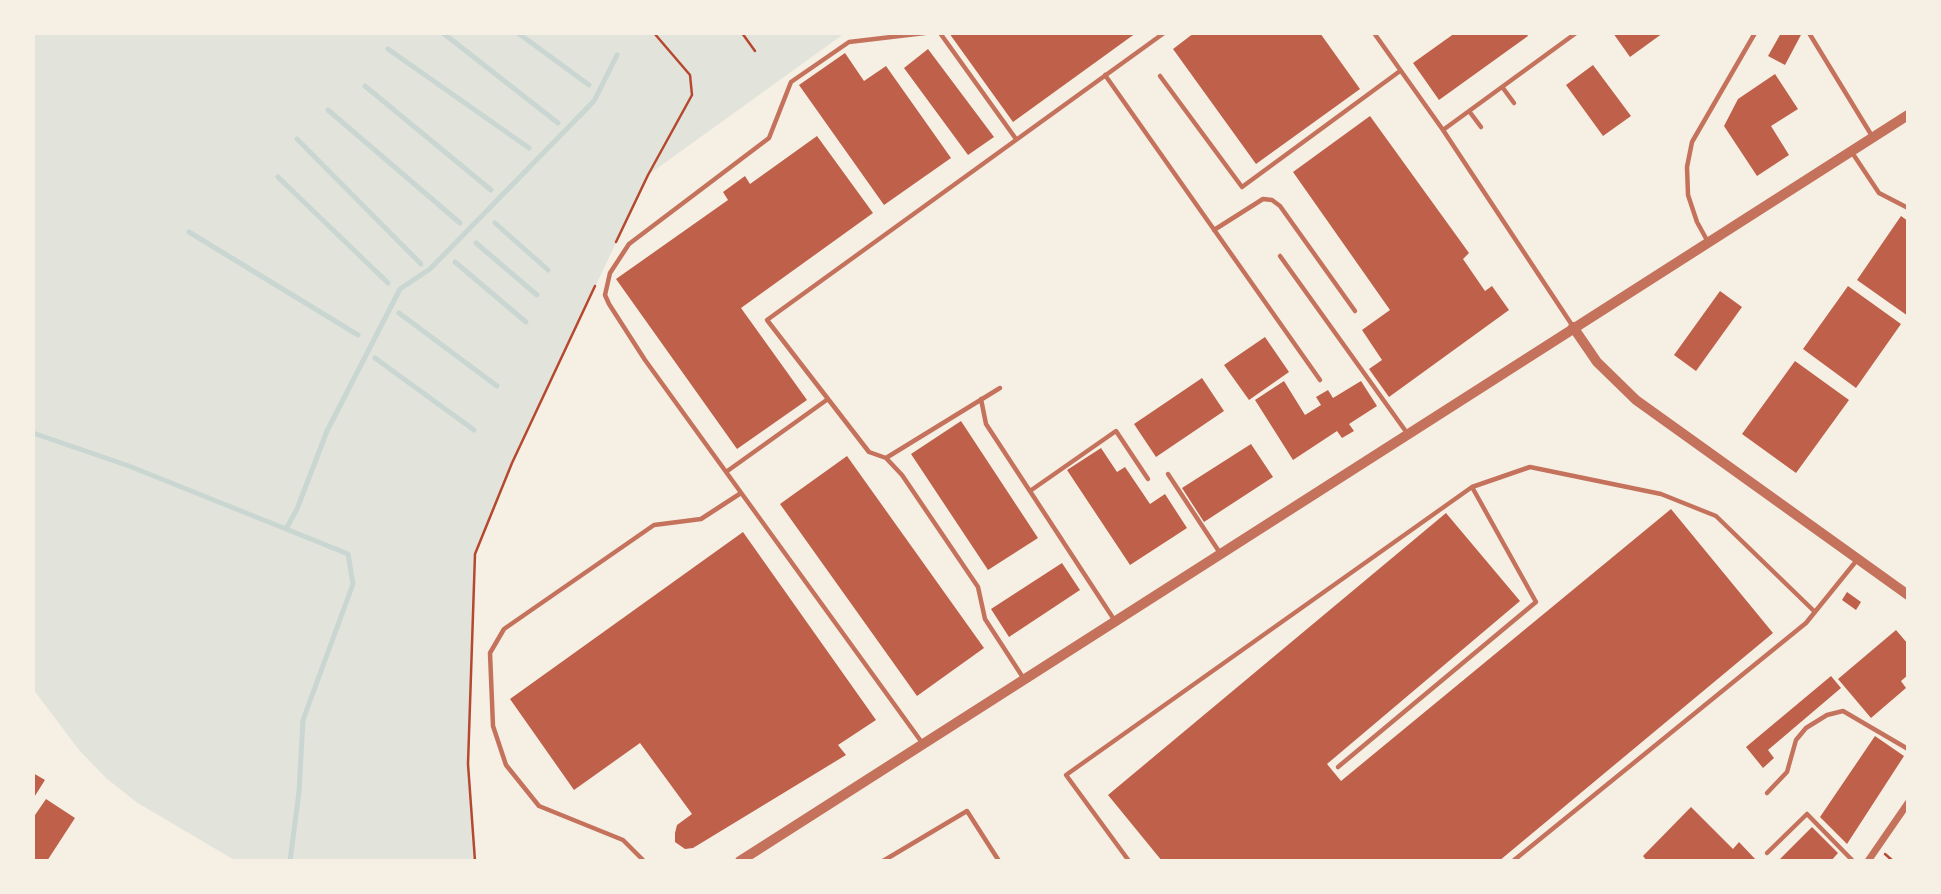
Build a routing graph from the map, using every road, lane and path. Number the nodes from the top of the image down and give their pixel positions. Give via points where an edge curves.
1 (654, 33) edge
2 (742, 33) edge
3 (925, 33) edge
4 (940, 33) edge
5 (1164, 33) edge
6 (1374, 33) edge
7 (1576, 33) edge
8 (1755, 33) edge
9 (1809, 33) edge
10 (755, 51) dead end
11 (1400, 71) junction
12 (1105, 75) junction
13 (1160, 76) dead end
14 (1503, 88) junction
15 (1514, 103) dead end
16 (1469, 111) junction
17 (1908, 115) edge
18 (1481, 127) dead end
19 (1443, 130) junction
20 (1873, 137) junction
21 (1016, 139) junction
22 (1851, 151) junction
23 (1908, 208) edge
24 (1214, 230) junction
25 (1708, 242) junction
26 (615, 244) dead end
27 (1280, 256) dead end
28 (598, 281) dead end
29 (1355, 311) dead end
30 (1573, 327) junction
31 (1320, 380) dead end
32 (1000, 388) dead end
33 (828, 399) junction
34 (981, 399) junction
35 (1407, 434) junction
36 (886, 458) junction
37 (726, 472) junction
38 (1168, 474) dead end
39 (1148, 479) dead end
40 (1472, 487) junction
41 (1030, 491) junction
42 (741, 493) junction
43 (1221, 554) junction
44 (1858, 559) junction
45 (1908, 595) edge
46 (1815, 612) junction
47 (1115, 621) junction
48 (1025, 679) junction
49 (923, 744) junction
50 (1908, 749) edge
51 (1338, 767) dead end
52 (1767, 793) dead end
53 (1908, 803) edge
54 (1767, 853) dead end
55 (475, 861) edge
56 (644, 861) edge
57 (740, 861) edge
58 (883, 861) edge
59 (999, 861) edge
60 (1129, 861) edge
61 (1513, 861) edge
62 (1853, 861) edge
63 (1868, 861) edge

1 - 26 path via 690,75 692,95
2 - 10 path
3 - 37 lane via 849,42 791,82 769,138 629,244 610,273 605,295 609,304
4 - 21 lane
5 - 12 lane
6 - 11 lane
7 - 14 lane
8 - 25 lane via 1692,142 1688,195
9 - 20 lane
11 - 13 lane via 1242,187
11 - 19 lane
12 - 21 lane
12 - 24 lane
14 - 15 lane
14 - 16 lane
16 - 18 lane
16 - 19 lane
17 - 20 street
19 - 30 lane
20 - 22 street
21 - 33 lane via 767,320
22 - 23 lane via 1879,193
22 - 25 street
24 - 29 lane via 1264,200 1272,200
24 - 31 lane
25 - 30 street
27 - 35 lane
28 - 55 path via 512,463 475,554 468,764
30 - 35 street
30 - 44 street via 1597,362 1636,400
32 - 34 lane
33 - 36 lane via 869,452
33 - 37 lane
34 - 36 lane
34 - 41 lane via 986,424
35 - 43 street
36 - 48 lane via 978,587 985,619
37 - 42 lane
38 - 43 lane
39 - 41 lane via 1116,431
40 - 46 lane via 1530,467 1661,494 1716,516
40 - 51 lane via 1536,602
40 - 60 lane via 1066,775
41 - 47 lane
42 - 49 lane
42 - 56 lane via 701,519 654,525 504,629 489,653 493,726 506,765 539,806 623,839
43 - 47 street
44 - 45 street
44 - 46 lane
46 - 61 lane
47 - 48 street
48 - 49 street
49 - 57 street
50 - 52 lane via 1843,711 1827,715 1796,740 1787,772
53 - 63 street
54 - 62 lane via 1807,814
58 - 59 lane via 967,811

